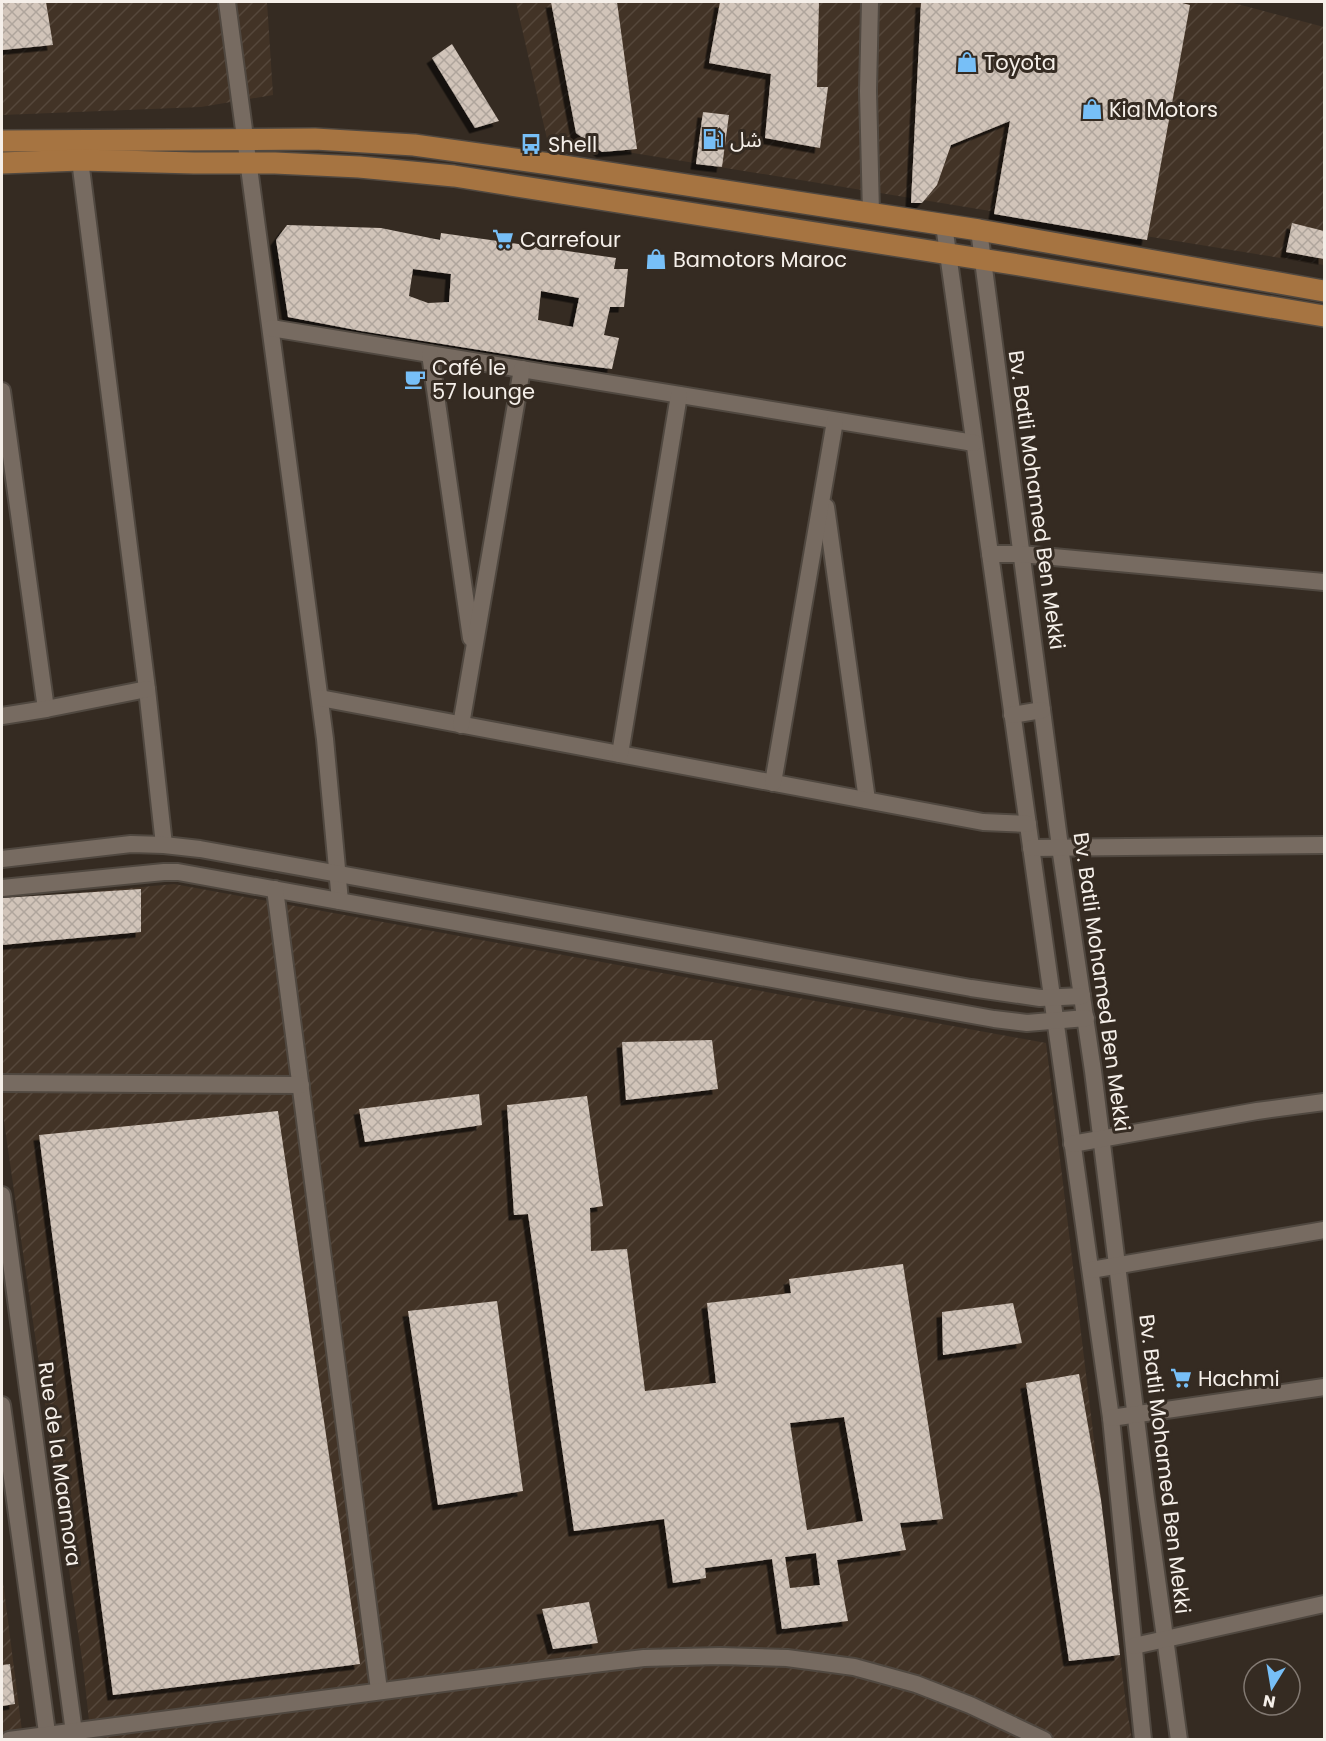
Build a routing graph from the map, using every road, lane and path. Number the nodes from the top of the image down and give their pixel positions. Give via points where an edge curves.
1 (227, 2) edge
2 (870, 2) edge
3 (245, 139) junction
4 (2, 141) edge
5 (80, 159) junction
6 (2, 163) edge
7 (248, 163) junction
8 (871, 213) junction
9 (944, 225) junction
10 (979, 230) junction
11 (948, 254) junction
12 (982, 260) junction
13 (1324, 291) edge
14 (1324, 316) edge
15 (271, 328) junction
16 (430, 354) junction
17 (522, 369) junction
18 (2, 391) edge
19 (679, 395) junction
20 (835, 421) junction
21 (974, 443) junction
22 (824, 489) junction
23 (990, 554) junction
24 (1021, 554) junction
25 (1324, 582) edge
26 (473, 655) junction
27 (147, 689) junction
28 (320, 698) junction
29 (46, 709) junction
30 (1042, 710) junction
31 (1012, 715) junction
32 (2, 716) edge
33 (461, 725) junction
34 (620, 754) junction
35 (773, 783) junction
36 (867, 800) junction
37 (1028, 824) junction
38 (164, 845) junction
39 (1324, 845) edge
40 (1060, 847) junction
41 (1030, 848) junction
42 (2, 859) edge
43 (338, 874) junction
44 (2, 888) edge
45 (275, 889) junction
46 (340, 901) junction
47 (1082, 996) junction
48 (1053, 998) junction
49 (1086, 1018) junction
50 (1056, 1022) junction
51 (2, 1083) edge
52 (301, 1085) junction
53 (1324, 1102) edge
54 (1101, 1139) junction
55 (1072, 1144) junction
56 (2, 1195) edge
57 (1324, 1230) edge
58 (1116, 1266) junction
59 (1090, 1270) junction
60 (1324, 1388) edge
61 (2, 1405) edge
62 (1136, 1414) junction
63 (1111, 1418) junction
64 (37, 1461) junction
65 (10, 1465) junction
66 (1324, 1604) edge
67 (1165, 1640) junction
68 (1134, 1646) junction
69 (380, 1690) junction
70 (75, 1735) edge
71 (47, 1737) edge
72 (9, 1740) edge
73 (1044, 1740) edge
74 (1143, 1740) edge
75 (1179, 1740) edge

1 - 3 street
2 - 8 street
3 - 4 main road
3 - 7 street
3 - 8 main road via 414,145
5 - 6 main road
5 - 7 main road
5 - 27 street
7 - 11 main road via 454,176
7 - 15 street
8 - 9 main road
9 - 10 main road
9 - 11 street
10 - 12 street, Bv. Batli Mohamed Ben Mekki
10 - 13 main road
11 - 12 main road
11 - 21 street
12 - 14 main road
12 - 24 street, Bv. Batli Mohamed Ben Mekki
15 - 16 street
15 - 28 street
16 - 17 street
16 - 26 street
17 - 19 street
17 - 26 street
18 - 29 street
19 - 20 street
19 - 34 street
20 - 21 street
20 - 22 street
21 - 23 street
22 - 35 street
22 - 36 street
23 - 24 street
23 - 31 street
24 - 25 street
24 - 30 street, Bv. Batli Mohamed Ben Mekki
26 - 33 street
27 - 29 street
27 - 38 street
28 - 33 street
28 - 43 street
29 - 32 street
30 - 31 street
30 - 40 street, Bv. Batli Mohamed Ben Mekki
31 - 37 street
33 - 34 street
34 - 35 street
35 - 36 street
36 - 37 street via 983,822
37 - 41 street
38 - 42 street via 131,844
38 - 43 street
39 - 40 street
40 - 41 street
40 - 47 street, Bv. Batli Mohamed Ben Mekki
41 - 48 street
43 - 46 street
43 - 48 street via 971,988
44 - 45 street via 164,872
45 - 46 street
45 - 52 street
46 - 50 street via 994,1019
47 - 48 street
47 - 49 street, Bv. Batli Mohamed Ben Mekki
48 - 50 street
49 - 50 street
49 - 54 street, Bv. Batli Mohamed Ben Mekki
50 - 55 street
51 - 52 street
52 - 69 street
53 - 54 street
54 - 55 street
54 - 58 street, Bv. Batli Mohamed Ben Mekki
55 - 59 street
56 - 64 street, Rue de la Maamora
57 - 58 street
58 - 59 street
58 - 62 street, Bv. Batli Mohamed Ben Mekki
59 - 63 street
60 - 62 street
61 - 65 street
62 - 63 street
62 - 67 street, Bv. Batli Mohamed Ben Mekki
63 - 68 street
64 - 65 street
64 - 70 street, Rue de la Maamora
65 - 71 street
66 - 67 street
67 - 68 street
67 - 75 street, Bv. Batli Mohamed Ben Mekki
68 - 74 street
69 - 70 street
69 - 73 street via 644,1658 787,1658 854,1667 916,1684
70 - 71 street
71 - 72 street

